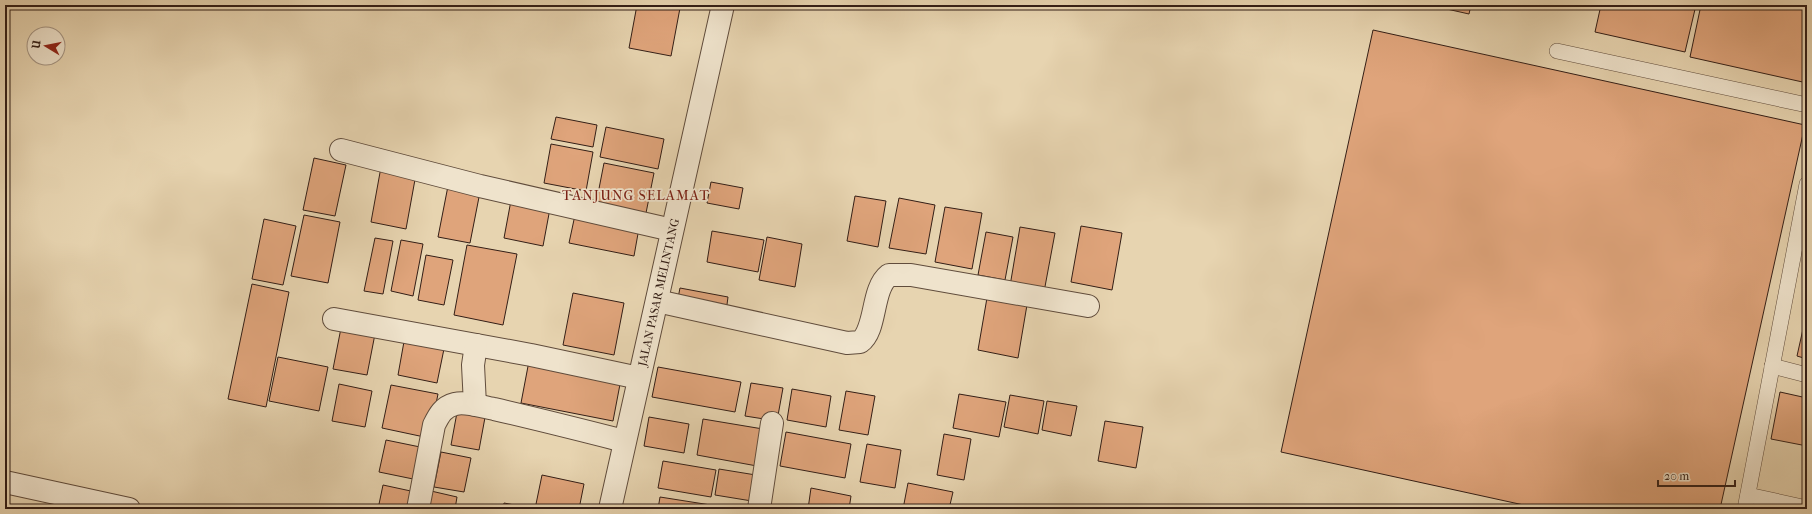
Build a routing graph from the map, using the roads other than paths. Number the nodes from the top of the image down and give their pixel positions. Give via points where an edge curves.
1 (723, 5) edge
2 (1557, 51) dead end
3 (1807, 105) edge
4 (341, 150) dead end
5 (1807, 184) edge
6 (672, 230) junction
7 (656, 301) junction
8 (1088, 306) dead end
9 (334, 319) dead end
10 (476, 345) junction
11 (1772, 366) junction
12 (1807, 375) edge
13 (639, 378) junction
14 (475, 405) junction
15 (772, 423) dead end
16 (624, 441) junction
17 (5, 482) edge
18 (1746, 502) edge
19 (1807, 508) edge
20 (129, 509) edge
21 (418, 509) edge
22 (610, 509) edge
23 (759, 509) edge

1 - 6 street, JALAN PASAR MELINTANG
2 - 3 lane
4 - 6 street via 480,186
5 - 11 lane
6 - 7 street, JALAN PASAR MELINTANG
7 - 8 street via 847,343 860,342 867,335 881,283 889,275 911,275
7 - 13 street, JALAN PASAR MELINTANG
9 - 10 street
10 - 13 street
10 - 14 street via 473,376
11 - 12 lane
11 - 18 lane
13 - 16 street, JALAN PASAR MELINTANG
14 - 16 street
14 - 21 street via 455,404 440,414 434,425
15 - 23 street
16 - 22 street, JALAN PASAR MELINTANG
17 - 20 street
18 - 19 lane

